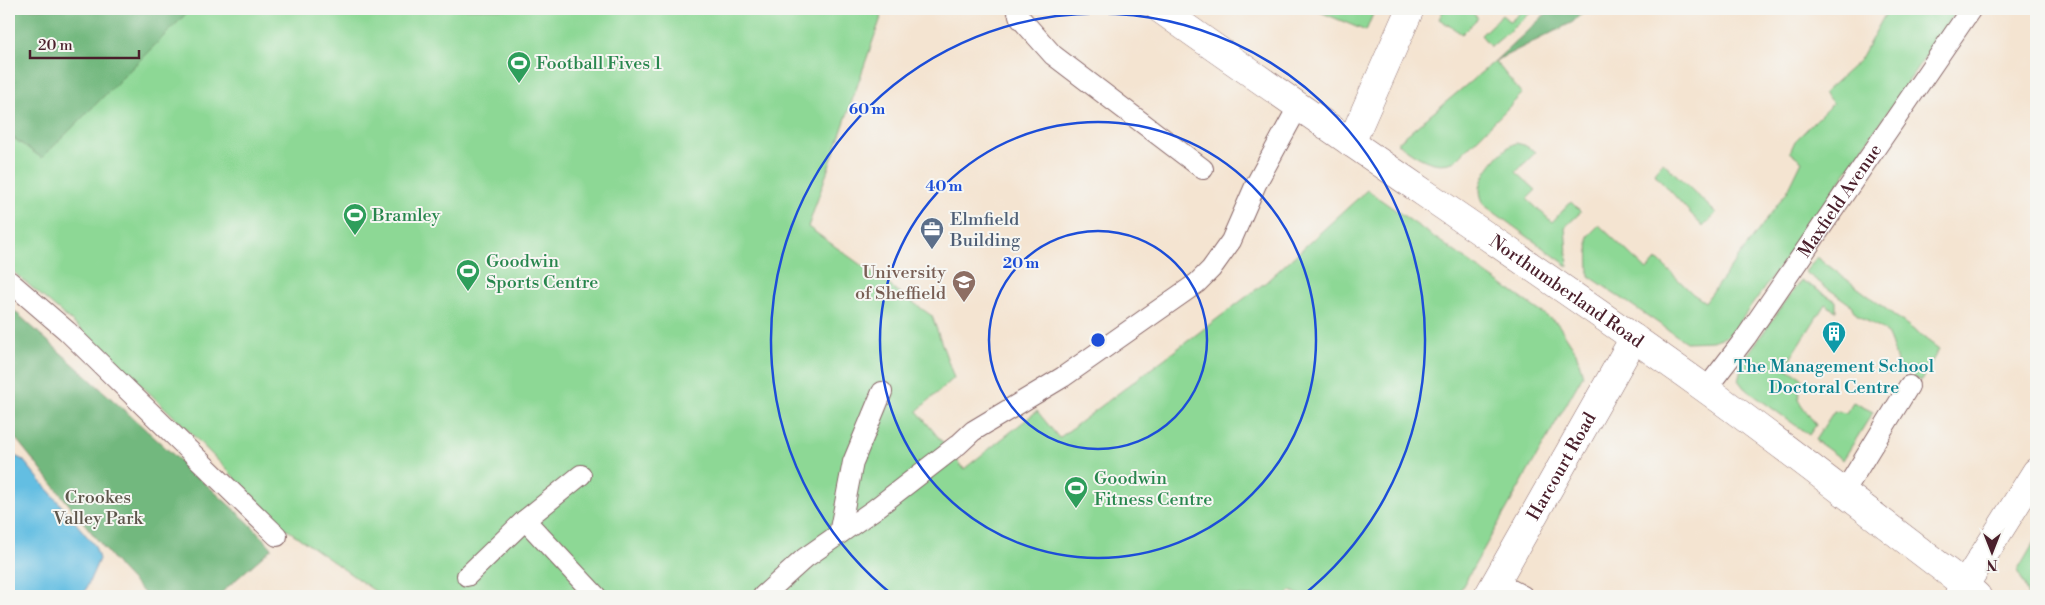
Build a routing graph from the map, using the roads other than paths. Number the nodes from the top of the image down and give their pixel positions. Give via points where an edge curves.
1 (1017, 9) edge
2 (1160, 9) edge
3 (1410, 9) edge
4 (1971, 9) edge
5 (1298, 107) junction
6 (1351, 143) junction
7 (1203, 169) dead end
8 (9, 281) edge
9 (1634, 338) junction
10 (1909, 386) dead end
11 (1706, 389) junction
12 (882, 392) dead end
13 (2036, 472) edge
14 (581, 475) dead end
15 (1844, 492) junction
16 (525, 520) junction
17 (839, 534) junction
18 (277, 536) dead end
19 (467, 576) dead end
20 (1492, 589) edge
21 (1967, 592) edge
22 (596, 596) edge
23 (763, 596) edge
24 (1523, 596) edge

1 - 7 lane via 1020,18 1053,55
2 - 5 street, Northumberland Road
3 - 6 street
4 - 11 lane, Maxfield Avenue
5 - 6 street, Northumberland Road
5 - 17 lane via 1256,184 1231,241 1197,283 1063,377 973,431
6 - 9 street, Northumberland Road
8 - 18 lane via 67,331
9 - 11 street, Northumberland Road
9 - 20 street, Harcourt Road
10 - 15 lane
11 - 15 street, Northumberland Road
12 - 17 lane via 853,462
13 - 21 street
14 - 16 lane
15 - 21 street, Northumberland Road
16 - 19 lane
16 - 22 lane
17 - 23 lane via 804,558
20 - 24 lane

